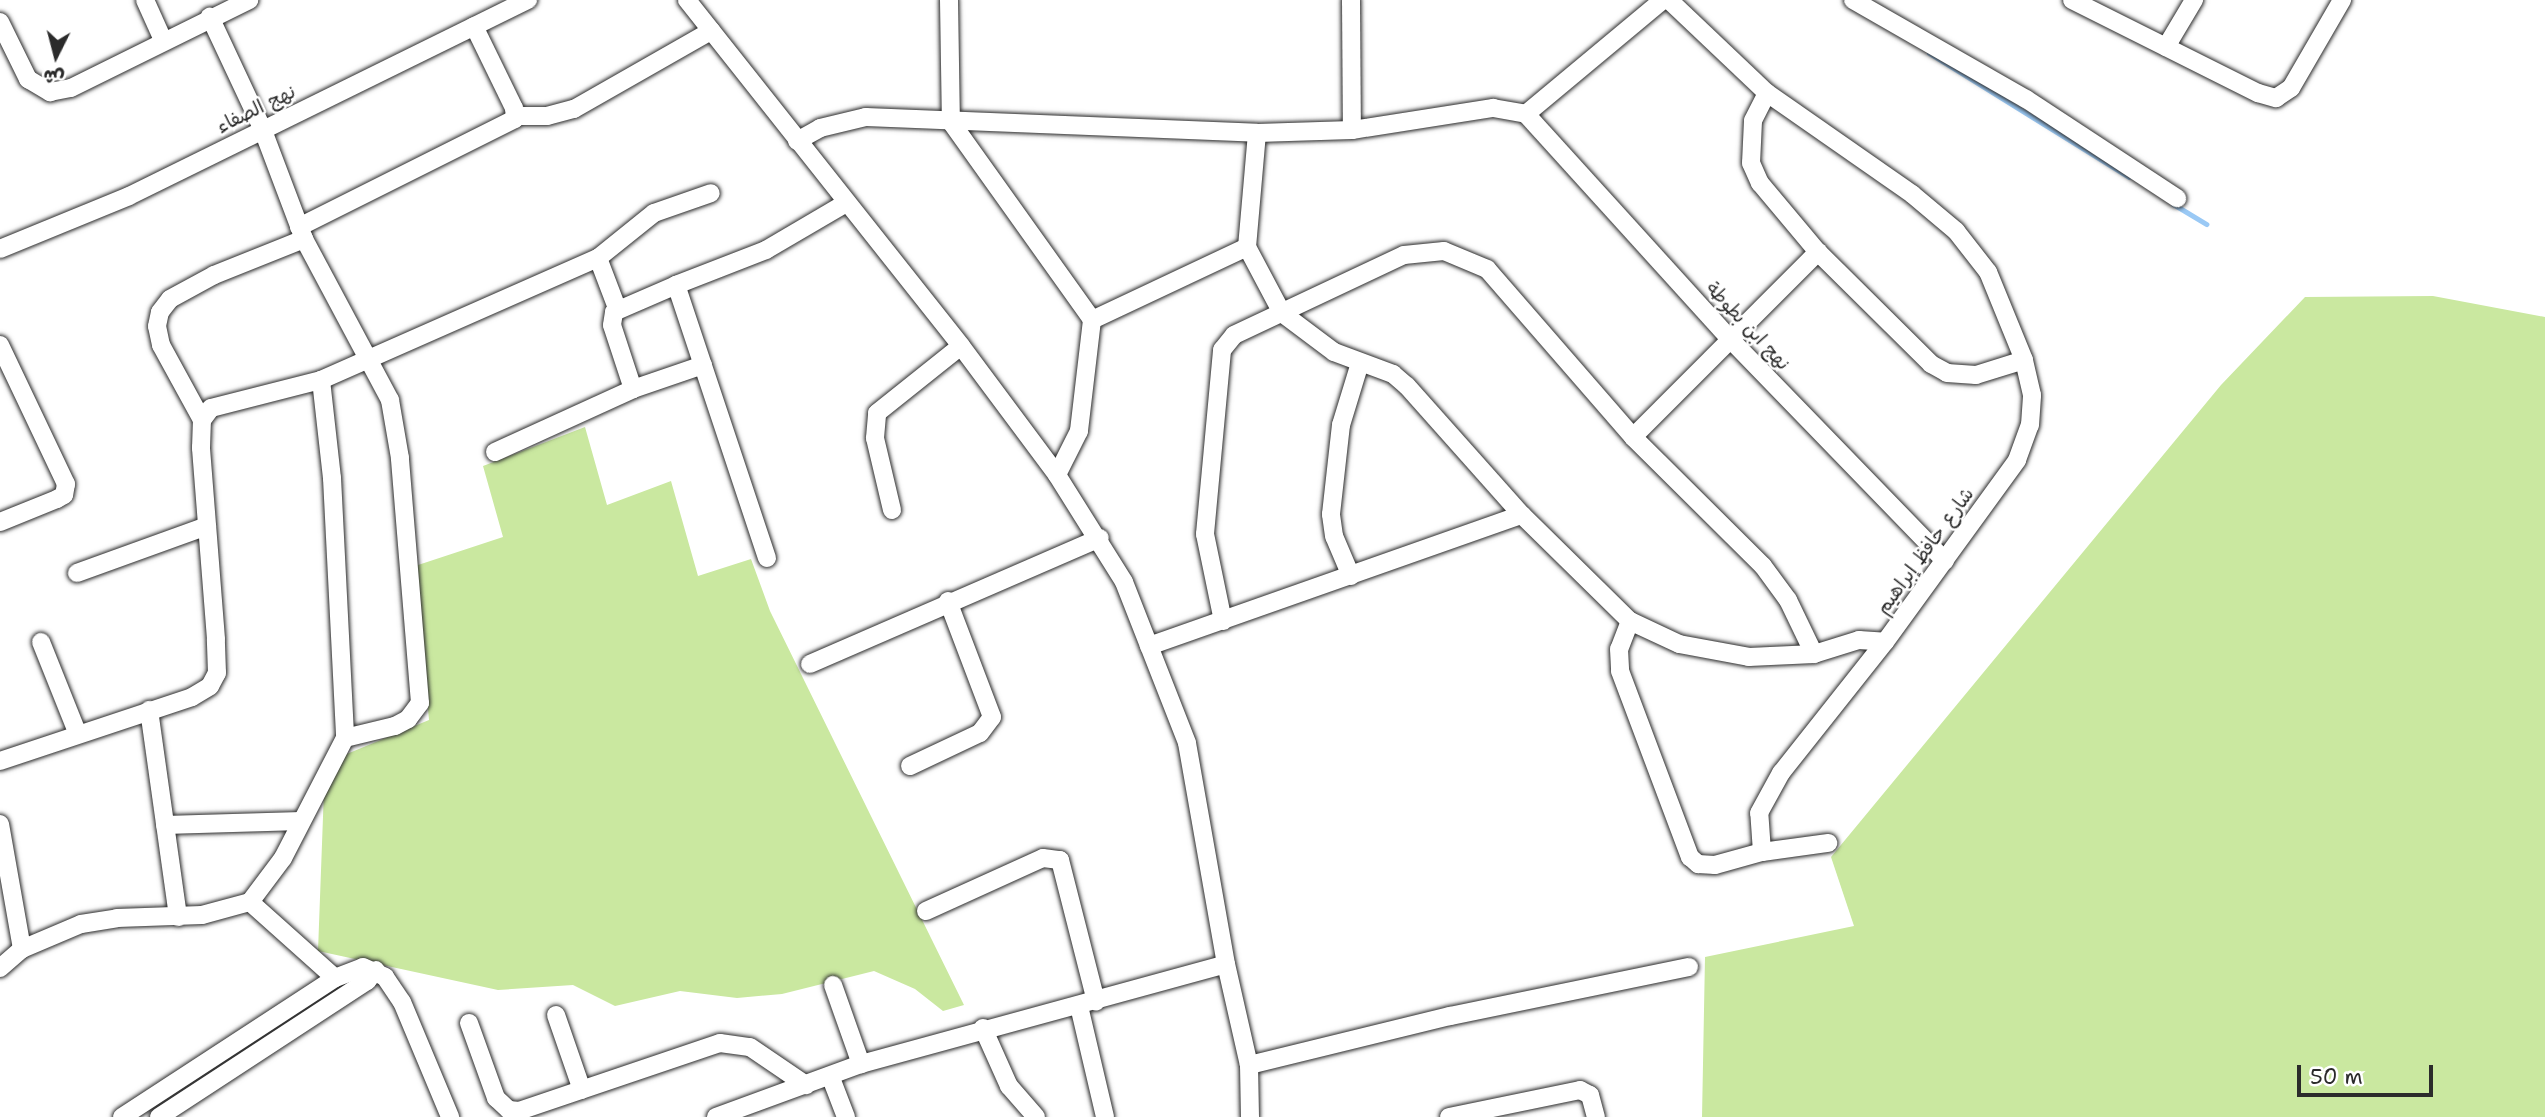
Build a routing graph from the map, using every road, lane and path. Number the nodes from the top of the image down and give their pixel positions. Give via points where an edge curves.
1 (145, 0) edge
2 (249, 0) edge
3 (528, 0) edge
4 (687, 0) edge
5 (949, 0) edge
6 (1351, 0) edge
7 (1663, 0) edge
8 (1669, 0) edge
9 (1853, 0) edge
10 (2072, 0) edge
11 (2194, 0) edge
12 (2342, 0) edge
13 (209, 17) junction
14 (0, 22) edge
15 (474, 26) junction
16 (711, 31) junction
17 (163, 40) junction
18 (2166, 47) junction
19 (1766, 93) junction
20 (1526, 114) junction
21 (515, 116) junction
22 (951, 122) junction
23 (262, 128) junction
24 (1352, 130) junction
25 (1257, 133) junction
26 (797, 142) junction
27 (711, 193) dead end
28 (2177, 198) dead end
29 (846, 203) junction
30 (302, 233) junction
31 (1247, 247) junction
32 (0, 249) edge
33 (1818, 252) junction
34 (598, 258) junction
35 (676, 285) junction
36 (617, 308) junction
37 (1282, 313) junction
38 (1092, 320) junction
39 (1732, 341) junction
40 (0, 345) edge
41 (961, 346) junction
42 (367, 359) junction
43 (2024, 360) junction
44 (1360, 363) junction
45 (703, 365) junction
46 (321, 380) junction
47 (634, 389) junction
48 (202, 420) junction
49 (1633, 437) junction
50 (495, 452) dead end
51 (1057, 475) junction
52 (892, 510) dead end
53 (1522, 515) junction
54 (0, 522) edge
55 (207, 526) junction
56 (1100, 538) junction
57 (767, 558) dead end
58 (1945, 561) junction
59 (77, 573) dead end
60 (1351, 576) junction
61 (948, 601) junction
62 (1223, 621) junction
63 (1630, 621) junction
64 (41, 642) dead end
65 (1885, 642) junction
66 (1149, 646) junction
67 (1814, 654) junction
68 (810, 664) dead end
69 (149, 710) junction
70 (77, 732) junction
71 (345, 738) junction
72 (0, 761) edge
73 (911, 766) dead end
74 (301, 821) junction
75 (0, 824) edge
76 (165, 825) junction
77 (1828, 842) dead end
78 (1762, 852) junction
79 (250, 902) junction
80 (926, 911) dead end
81 (178, 917) junction
82 (22, 949) junction
83 (1226, 964) junction
84 (1689, 967) dead end
85 (0, 968) edge
86 (376, 970) junction
87 (335, 978) junction
88 (834, 985) dead end
89 (1088, 1004) junction
90 (556, 1015) dead end
91 (469, 1023) dead end
92 (983, 1028) junction
93 (861, 1064) junction
94 (1249, 1065) junction
95 (831, 1078) junction
96 (806, 1085) junction
97 (582, 1090) junction
98 (1454, 1116) edge
99 (122, 1117) edge
100 (159, 1117) edge
101 (450, 1117) edge
102 (716, 1117) edge
103 (846, 1117) edge
104 (1036, 1117) edge
105 (1105, 1117) edge
106 (1250, 1117) edge
107 (1596, 1117) edge

1 - 17 street
2 - 13 street
3 - 15 street, نهج الصفاء
4 - 16 street
5 - 22 street
6 - 24 street
7 - 20 street
8 - 19 street, شارع حافظ إبراهيم
9 - 28 street via 2026,99
10 - 18 street
11 - 18 street
12 - 18 street via 2291,88 2276,98
13 - 17 street
13 - 23 street
14 - 17 street via 28,79 50,92 71,88
15 - 21 street
15 - 23 street, نهج الصفاء
16 - 21 street via 574,109 547,116
16 - 26 street
19 - 33 street via 1753,121 1751,163 1760,183
19 - 43 street, شارع حافظ إبراهيم via 1912,194 1956,231 1988,272
20 - 24 street via 1475,109
20 - 39 street, نهج ابن بطوطة
21 - 30 street via 508,126
22 - 25 street
22 - 26 street via 847,119
22 - 38 street
23 - 30 street
23 - 32 street, نهج الصفاء via 129,196
24 - 25 street
25 - 31 street
26 - 29 street
27 - 34 street via 654,213
29 - 35 street via 766,250
29 - 41 street
30 - 42 street
30 - 48 street via 170,299 160,312 161,345
31 - 37 street
31 - 38 street
33 - 39 street
33 - 43 street via 1931,364 1947,373 1976,375
34 - 36 street
34 - 42 street
35 - 36 street
35 - 45 street
36 - 47 street via 612,325
37 - 44 street, شارع حافظ إبراهيم via 1315,340
37 - 49 street via 1404,255 1423,250 1462,256 1487,269
37 - 62 street via 1234,335 1220,360 1205,534
38 - 51 street via 1079,431
39 - 49 street
39 - 58 street, نهج ابن بطوطة
40 - 54 street via 66,484 64,495
41 - 51 street
41 - 52 street via 877,412 875,438
42 - 46 street
42 - 71 street via 390,400 396,425 420,703 408,719 395,726
43 - 58 street, شارع حافظ إبراهيم via 2032,395 2030,425 2017,460
44 - 53 street, شارع حافظ إبراهيم via 1393,374 1425,401
44 - 60 street via 1341,425 1331,514 1334,536
45 - 47 street
45 - 57 street
46 - 48 street via 221,403
46 - 71 street via 332,478
47 - 50 street
48 - 55 street
49 - 67 street via 1778,583
51 - 56 street
53 - 60 street
53 - 63 street, شارع حافظ إبراهيم
55 - 59 street
55 - 69 street via 217,673 210,686 192,697
56 - 61 street
56 - 66 street
58 - 65 street, شارع حافظ إبراهيم
60 - 62 street
61 - 68 street
61 - 73 street via 992,717 980,733
62 - 66 street
63 - 67 street, شارع حافظ إبراهيم via 1679,644 1712,653 1749,657
63 - 78 street via 1619,649 1620,671 1684,848 1704,866
64 - 70 street
65 - 67 street, شارع حافظ إبراهيم via 1859,640
65 - 78 street via 1781,774 1759,813
66 - 83 street via 1186,743
69 - 70 street
69 - 76 street
70 - 72 street
71 - 74 street
74 - 76 street
74 - 79 street via 269,880
75 - 82 street
76 - 81 street
77 - 78 street
79 - 81 street
79 - 87 street
80 - 89 street via 1043,858 1060,860
81 - 82 street via 81,924
82 - 85 street
83 - 89 street
83 - 94 street
84 - 94 street via 1450,1016
86 - 87 street via 363,967
86 - 100 street via 367,981
86 - 101 street via 402,1002
87 - 99 street
88 - 93 street
89 - 92 street
89 - 105 street
90 - 97 street
91 - 97 street via 501,1107 519,1111
92 - 93 street
92 - 104 street via 1009,1086
93 - 95 street
94 - 106 street
95 - 96 street
95 - 103 street
96 - 97 street via 750,1047 732,1042
96 - 102 street
98 - 107 street via 1580,1090 1595,1103

